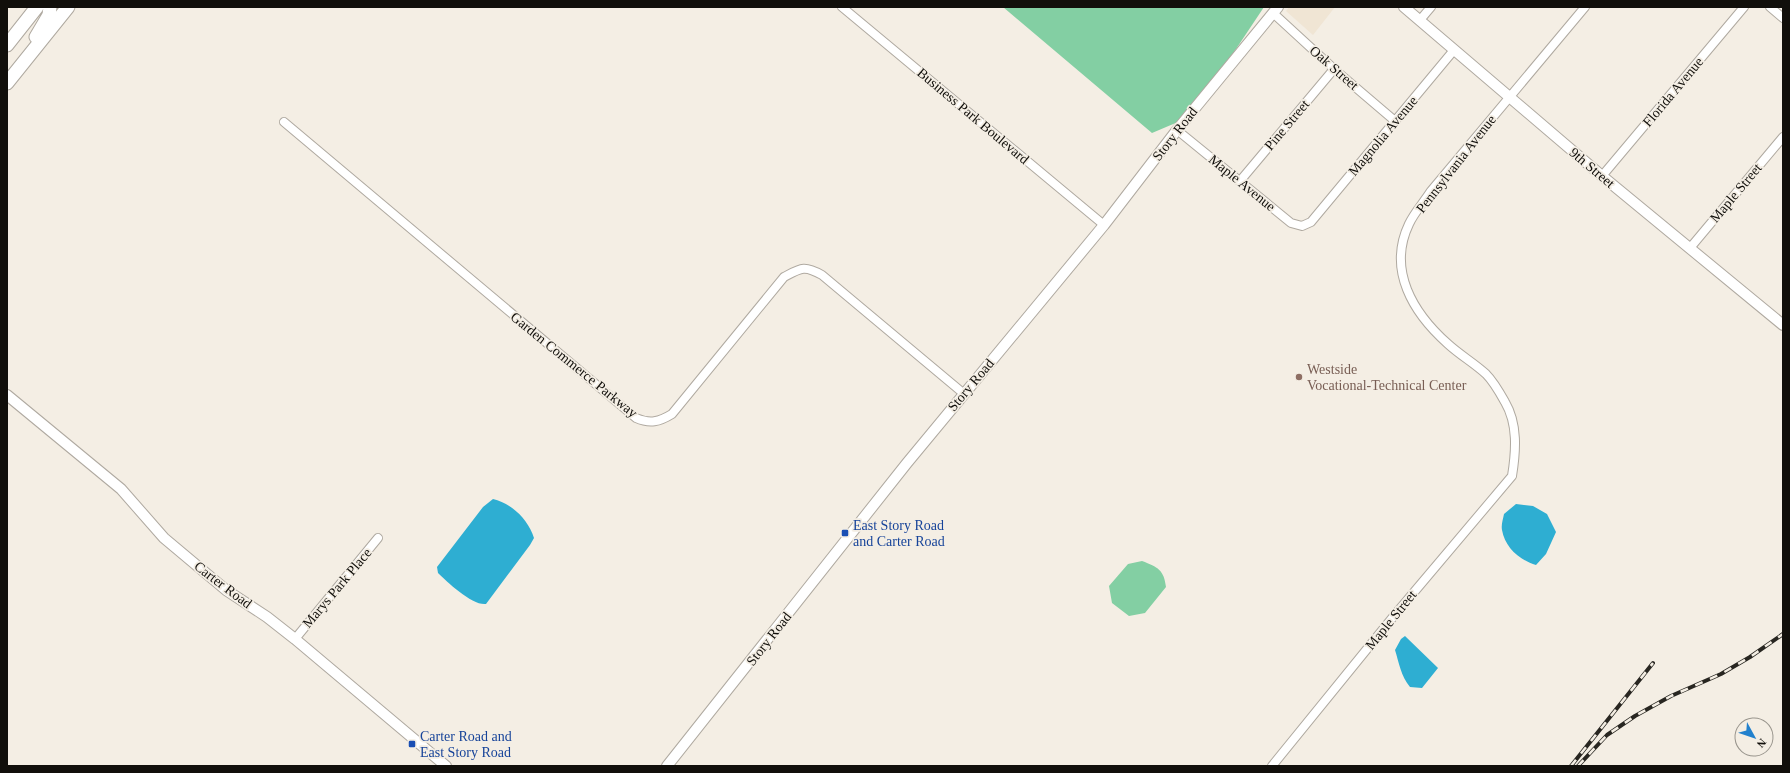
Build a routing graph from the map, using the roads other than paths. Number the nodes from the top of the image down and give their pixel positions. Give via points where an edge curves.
1 (38, 7) edge
2 (50, 7) edge
3 (68, 7) edge
4 (842, 7) edge
5 (1404, 7) edge
6 (1431, 7) edge
7 (1585, 7) edge
8 (1744, 7) edge
9 (1770, 7) edge
10 (1275, 10) edge
11 (1783, 18) edge
12 (1420, 20) junction
13 (7, 45) edge
14 (1454, 50) junction
15 (1334, 69) junction
16 (18, 70) junction
17 (7, 83) edge
18 (1509, 98) junction
19 (1395, 121) junction
20 (284, 122) dead end
21 (1177, 130) junction
22 (1783, 137) edge
23 (1602, 176) junction
24 (1240, 181) junction
25 (1311, 222) joint
26 (1104, 225) junction
27 (1690, 248) junction
28 (1783, 325) edge
29 (963, 394) junction
30 (7, 395) edge
31 (1512, 476) joint
32 (378, 538) dead end
33 (295, 638) junction
34 (446, 766) edge
35 (667, 766) edge
36 (1272, 766) edge

1 - 13 highway
2 - 16 highway via 49,15
3 - 16 highway
4 - 26 street, Business Park Boulevard
5 - 12 street, 9th Street
6 - 12 street
7 - 18 street, Pennsylvania Avenue
8 - 23 street, Florida Avenue
9 - 11 street
10 - 15 street, Oak Street
10 - 21 street, Story Road
12 - 14 street, 9th Street
14 - 18 street, 9th Street
14 - 19 street, Magnolia Avenue
15 - 19 street, Oak Street
15 - 24 street, Pine Street
16 - 17 highway
18 - 23 street, 9th Street
18 - 31 street, Pennsylvania Avenue via 1431,191 1409,224 1400,255 1403,281 1414,305 1448,343 1487,375 1506,403 1515,431
19 - 25 street, Magnolia Avenue
20 - 29 street, Garden Commerce Parkway via 636,418 646,422 661,421 672,414 784,278 798,269 810,268 822,275
21 - 24 street, Maple Avenue
21 - 26 street, Story Road
22 - 27 street, Maple Street
23 - 27 street, 9th Street
24 - 25 street, Maple Avenue via 1291,223 1302,226
26 - 29 street, Story Road
27 - 28 street, 9th Street
29 - 35 street, Story Road
30 - 33 street, Carter Road via 120,489 164,538 226,590
31 - 36 street, Maple Street
32 - 33 street, Marys Park Place
33 - 34 street, Carter Road

